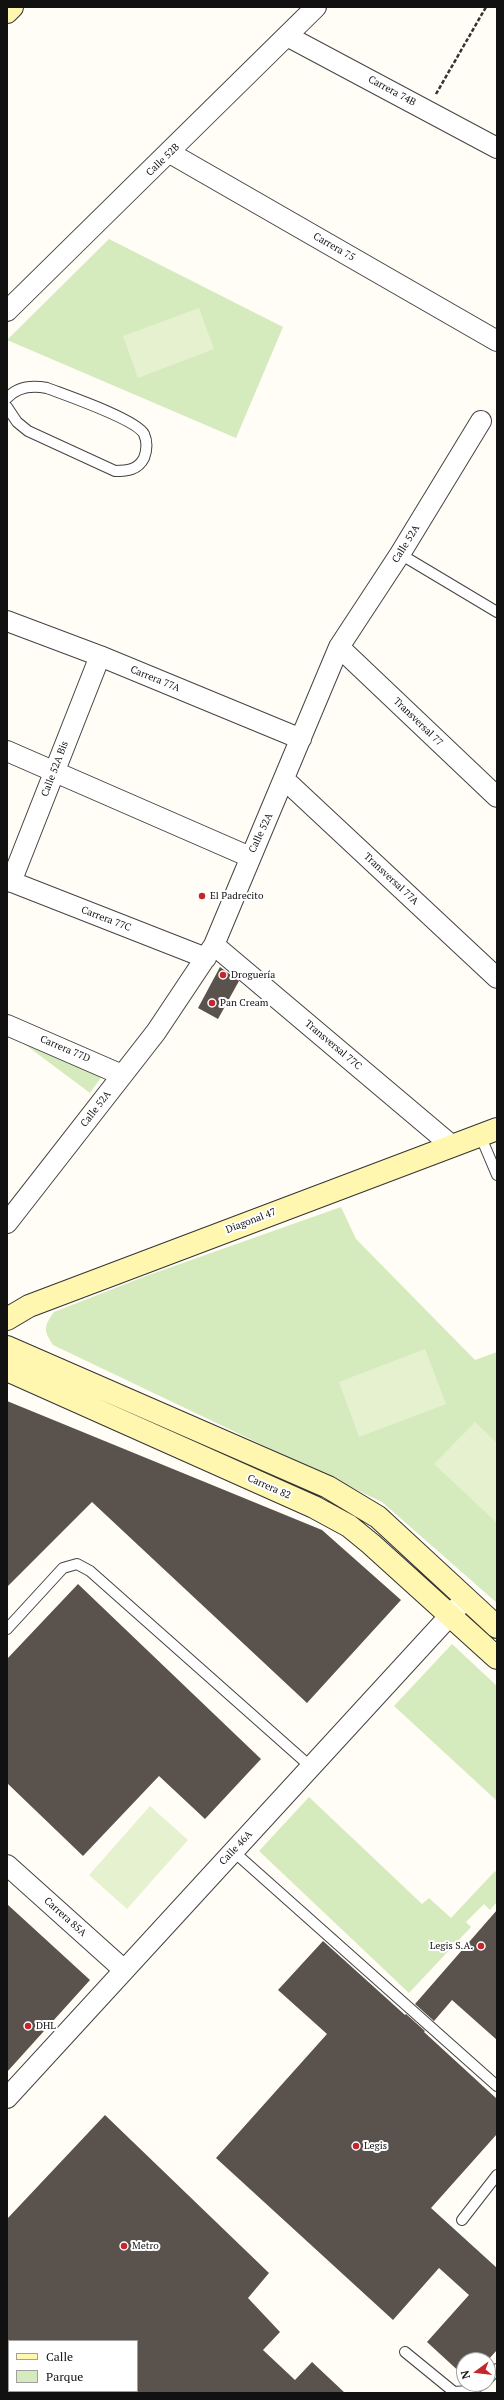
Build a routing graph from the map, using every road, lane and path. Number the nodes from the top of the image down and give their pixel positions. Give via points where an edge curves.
1 (12, 7) edge
2 (316, 7) edge
3 (486, 7) edge
4 (7, 12) edge
5 (287, 36) junction
6 (427, 110) junction
7 (497, 148) edge
8 (170, 153) junction
9 (7, 311) edge
10 (497, 341) edge
11 (7, 398) edge
12 (7, 407) edge
13 (481, 421) dead end
14 (400, 554) junction
15 (497, 612) edge
16 (7, 621) edge
17 (339, 647) junction
18 (100, 656) junction
19 (301, 739) junction
20 (7, 751) edge
21 (54, 772) junction
22 (285, 780) junction
23 (497, 797) edge
24 (250, 857) junction
25 (9, 881) edge
26 (210, 951) junction
27 (497, 978) edge
28 (7, 1025) edge
29 (122, 1075) junction
30 (488, 1132) edge
31 (451, 1145) junction
32 (497, 1175) edge
33 (7, 1222) edge
34 (7, 1319) edge
35 (7, 1347) edge
36 (7, 1370) edge
37 (466, 1598) junction
38 (449, 1616) junction
39 (497, 1626) edge
40 (7, 1629) edge
41 (497, 1658) edge
42 (311, 1767) junction
43 (233, 1851) junction
44 (7, 1865) edge
45 (124, 1970) junction
46 (497, 2086) edge
47 (7, 2098) edge
48 (497, 2175) edge
49 (462, 2220) dead end
50 (405, 2352) dead end
51 (456, 2392) edge

1 - 4 street
2 - 5 street, Calle 52B
3 - 6 path
5 - 6 street, Carrera 74B
5 - 8 street, Calle 52B
6 - 7 street, Carrera 74B
8 - 9 street, Calle 52B
8 - 10 street, Carrera 75
11 - 12 lane via 13,391 22,388 47,388 130,422 143,433 147,448 142,462 137,466 128,471 115,471 28,431 17,422
13 - 14 street, Calle 52A
14 - 15 lane
14 - 17 street, Calle 52A
16 - 18 street, Carrera 77A
17 - 19 street, Calle 52A
17 - 23 street, Transversal 77
18 - 19 street, Carrera 77A
18 - 21 street, Calle 52A Bis
19 - 22 street, Calle 52A
20 - 21 street
21 - 24 street
21 - 25 street, Calle 52A Bis
22 - 24 street, Calle 52A
22 - 27 street, Transversal 77A
24 - 26 street, Calle 52A
25 - 26 street, Carrera 77C
26 - 29 street, Calle 52A via 156,1032
26 - 31 street, Transversal 77C
28 - 29 street, Carrera 77D
29 - 33 street, Calle 52A
30 - 31 street, Diagonal 47
30 - 32 lane
31 - 34 street, Diagonal 47 via 29,1306
35 - 37 street via 334,1490 378,1518
36 - 38 street, Carrera 82 via 314,1507 349,1526
37 - 38 street, Calle 46A
37 - 39 street
38 - 41 street, Carrera 82
38 - 42 street, Calle 46A
40 - 42 lane via 63,1568 76,1564 90,1571
42 - 43 street, Calle 46A
43 - 45 street, Calle 46A
43 - 46 lane
44 - 45 street, Carrera 85A
45 - 47 street, Calle 46A
48 - 49 lane
50 - 51 lane

